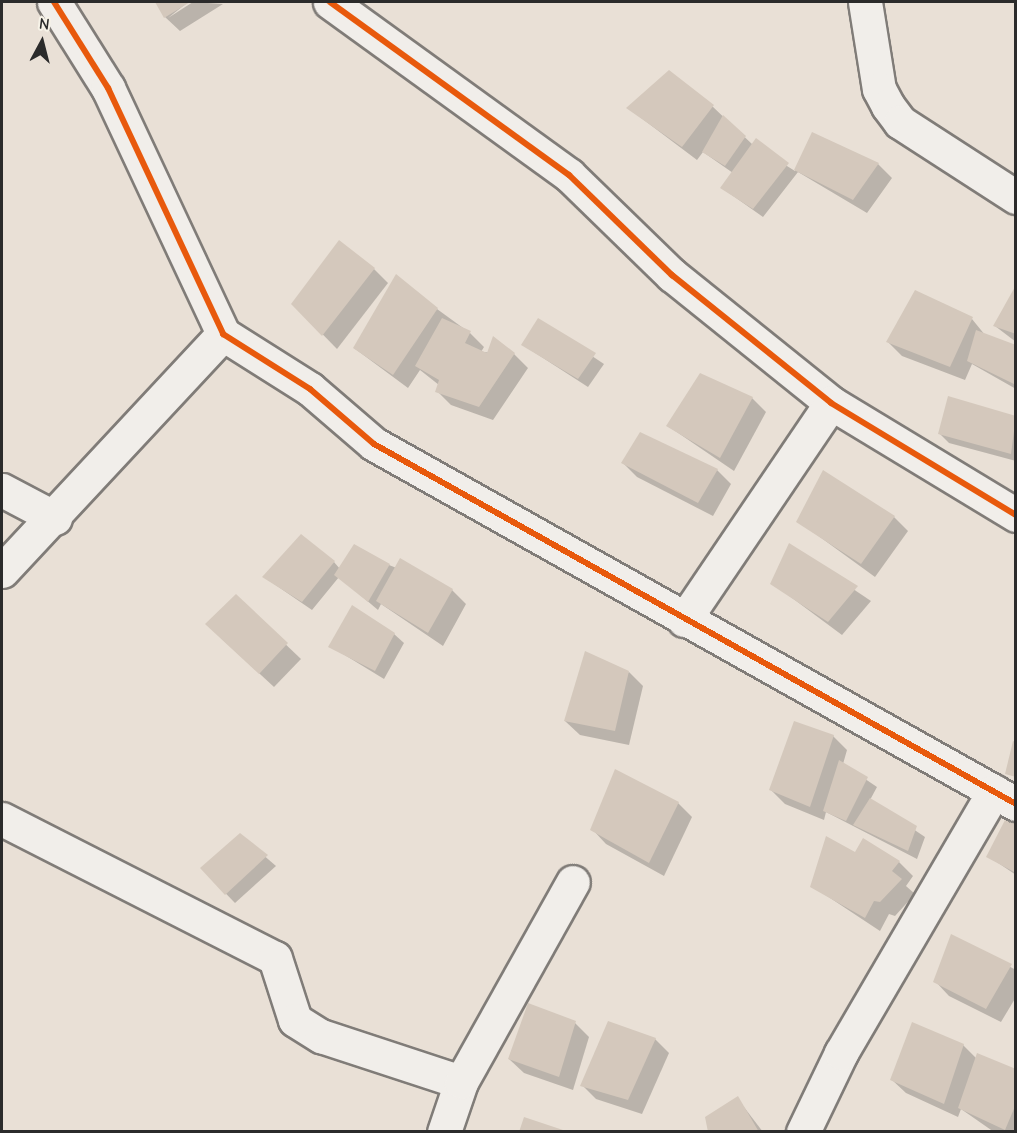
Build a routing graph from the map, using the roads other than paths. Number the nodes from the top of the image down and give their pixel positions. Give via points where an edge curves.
1 (54, 2) edge
2 (330, 2) edge
3 (872, 6) edge
4 (1016, 197) edge
5 (223, 334) junction
6 (831, 403) junction
7 (2, 490) edge
8 (1016, 516) edge
9 (55, 518) junction
10 (2, 571) edge
11 (684, 620) junction
12 (1005, 797) edge
13 (2, 819) edge
14 (573, 882) dead end
15 (461, 1082) junction
16 (444, 1131) edge
17 (803, 1131) edge

1 - 5 street via 108,88
2 - 6 street via 569,175 672,275
3 - 4 street via 879,89 900,122
5 - 9 street
5 - 11 street via 310,389 374,444
6 - 8 street
6 - 11 street
7 - 9 street
9 - 10 street
11 - 12 street
12 - 17 street via 841,1053
13 - 15 street via 275,958 296,1020 321,1036
14 - 15 street
15 - 16 street

